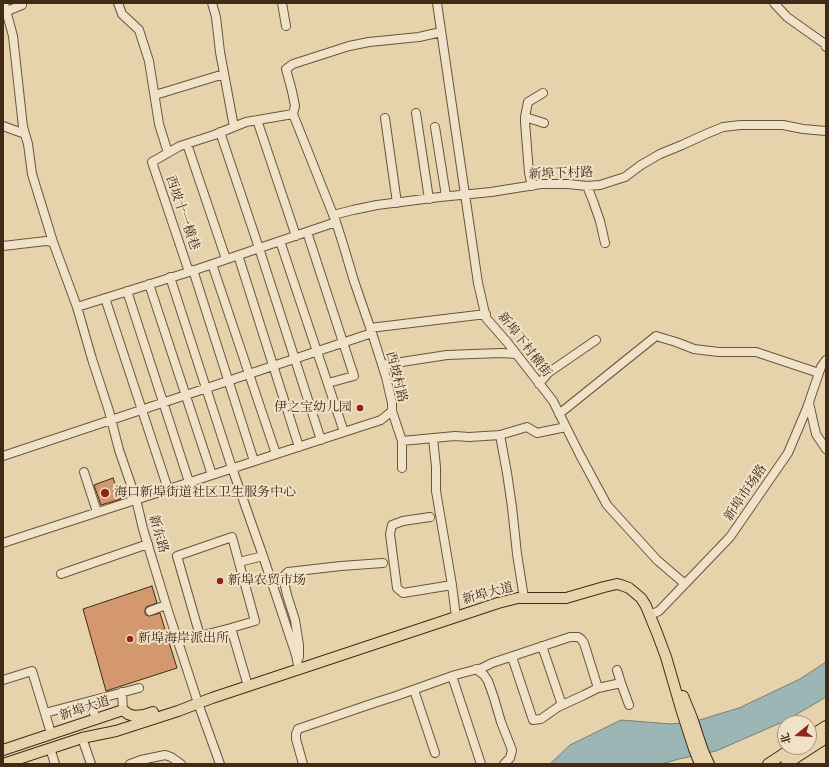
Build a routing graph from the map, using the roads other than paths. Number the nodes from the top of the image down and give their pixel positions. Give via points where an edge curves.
1 (118, 3) edge
2 (212, 3) edge
3 (282, 3) edge
4 (437, 3) edge
5 (774, 3) edge
6 (22, 6) dead end
7 (6, 7) edge
8 (286, 26) dead end
9 (7, 28) edge
10 (441, 32) junction
11 (826, 47) edge
12 (224, 74) junction
13 (543, 93) dead end
14 (155, 95) junction
15 (416, 113) dead end
16 (293, 114) junction
17 (525, 117) junction
18 (385, 118) dead end
19 (257, 120) junction
20 (544, 123) dead end
21 (3, 126) edge
22 (234, 127) junction
23 (435, 127) dead end
24 (826, 131) edge
25 (220, 132) junction
26 (25, 134) junction
27 (187, 144) junction
28 (168, 153) junction
29 (532, 186) junction
30 (587, 186) junction
31 (464, 194) junction
32 (446, 196) junction
33 (429, 199) junction
34 (397, 203) junction
35 (334, 219) junction
36 (307, 232) junction
37 (296, 236) junction
38 (280, 241) junction
39 (53, 242) junction
40 (605, 243) dead end
41 (3, 246) edge
42 (259, 248) junction
43 (238, 255) junction
44 (226, 259) junction
45 (212, 264) junction
46 (191, 271) junction
47 (170, 277) junction
48 (149, 284) junction
49 (127, 291) junction
50 (105, 298) junction
51 (77, 307) junction
52 (486, 314) junction
53 (371, 330) junction
54 (596, 340) dead end
55 (343, 343) junction
56 (317, 351) junction
57 (516, 354) junction
58 (295, 359) junction
59 (826, 360) edge
60 (382, 365) junction
61 (273, 366) junction
62 (820, 373) junction
63 (249, 374) junction
64 (228, 381) junction
65 (328, 383) junction
66 (539, 384) junction
67 (206, 388) junction
68 (186, 395) junction
69 (809, 402) junction
70 (164, 403) junction
71 (142, 410) junction
72 (392, 411) junction
73 (559, 414) junction
74 (111, 420) junction
75 (566, 427) junction
76 (344, 432) junction
77 (500, 435) junction
78 (433, 438) junction
79 (321, 440) junction
80 (402, 441) junction
81 (299, 447) junction
82 (826, 449) edge
83 (276, 454) junction
84 (3, 456) edge
85 (254, 461) junction
86 (232, 468) junction
87 (402, 468) dead end
88 (84, 472) dead end
89 (212, 475) junction
90 (189, 482) junction
91 (168, 489) junction
92 (136, 499) junction
93 (97, 512) junction
94 (430, 517) dead end
95 (3, 543) edge
96 (148, 544) junction
97 (263, 556) junction
98 (239, 562) junction
99 (383, 563) dead end
100 (61, 574) dead end
101 (685, 584) junction
102 (452, 585) junction
103 (524, 598) junction
104 (166, 605) junction
105 (150, 611) dead end
106 (650, 615) junction
107 (456, 617) junction
108 (231, 628) junction
109 (542, 646) junction
110 (512, 657) junction
111 (476, 669) junction
112 (299, 670) junction
113 (617, 670) dead end
114 (452, 676) junction
115 (3, 680) edge
116 (621, 683) junction
117 (248, 686) junction
118 (139, 688) dead end
119 (598, 688) junction
120 (414, 690) junction
121 (122, 692) junction
122 (90, 701) junction
123 (198, 703) junction
124 (562, 705) junction
125 (629, 705) dead end
126 (123, 710) junction
127 (45, 713) junction
128 (96, 719) junction
129 (826, 726) edge
130 (817, 732) edge
131 (52, 733) junction
132 (82, 738) junction
133 (826, 738) edge
134 (50, 748) junction
135 (3, 750) edge
136 (436, 754) dead end
137 (782, 755) edge
138 (704, 762) edge
139 (3, 764) edge
140 (55, 764) edge
141 (91, 764) edge
142 (130, 764) edge
143 (180, 764) edge
144 (220, 764) edge
145 (303, 764) edge
146 (481, 764) edge
147 (504, 764) edge
148 (768, 764) edge
149 (786, 764) edge

1 - 14 street via 122,14 139,30 150,61
2 - 12 street
3 - 8 street
4 - 10 street, 新埠下村横街
5 - 11 street via 787,17
6 - 7 street
7 - 9 street, 新东路
9 - 26 street, 新东路 via 13,36
10 - 16 street via 349,46 294,64 286,69 295,106
10 - 31 street, 新埠下村横街
12 - 14 street
12 - 22 street
13 - 17 street via 528,102
14 - 28 street via 159,124
15 - 33 street
16 - 19 street
16 - 35 street, 西坡村路
17 - 20 street
17 - 29 street
18 - 34 street
19 - 22 street
19 - 37 street
21 - 26 street
22 - 25 street
23 - 32 street
24 - 30 street, 新埠下村路 via 783,125 723,127 660,154 625,177 600,185
25 - 27 street
25 - 42 street
26 - 39 street, 新东路 via 32,174
27 - 28 street
27 - 44 street
28 - 46 street, 西坡十一横巷 via 152,162
29 - 30 street, 新埠下村路
29 - 31 street, 新埠下村路
30 - 40 street
31 - 32 street, 新埠下村路
31 - 52 street, 新埠下村横街 via 478,283
32 - 33 street, 新埠下村路
33 - 34 street, 新埠下村路
34 - 35 street, 新埠下村路 via 353,210
35 - 36 street, 新埠下村路
35 - 53 street, 西坡村路
36 - 37 street, 新埠下村路
36 - 55 street
37 - 38 street, 新埠下村路
38 - 42 street, 新埠下村路
38 - 56 street
39 - 41 street via 46,240
39 - 51 street, 新东路
42 - 43 street, 新埠下村路
42 - 58 street
43 - 44 street, 新埠下村路
43 - 61 street
44 - 45 street, 新埠下村路
45 - 46 street, 新埠下村路
45 - 63 street
46 - 47 street, 新埠下村路
46 - 64 street, 西坡十一横巷
47 - 48 street, 新埠下村路
47 - 67 street
48 - 49 street, 新埠下村路
48 - 68 street
49 - 50 street, 新埠下村路
49 - 70 street
50 - 51 street, 新埠下村路
50 - 71 street
51 - 74 street, 新东路
52 - 53 street
52 - 57 street, 新埠下村横街 via 486,318
53 - 55 street
53 - 60 street, 西坡村路
54 - 66 street via 548,372
55 - 56 street
55 - 65 street via 354,376
56 - 58 street
56 - 65 street
57 - 60 street via 447,355
57 - 66 street, 新埠下村横街
58 - 61 street
58 - 79 street
59 - 62 street, 新埠市场路
60 - 72 street, 西坡村路
61 - 63 street
61 - 81 street
62 - 69 street, 新埠市场路
62 - 73 street via 756,352 694,349 656,336
63 - 64 street
63 - 83 street
64 - 67 street
64 - 85 street, 西坡十一横巷
65 - 76 street
66 - 73 street, 新埠下村横街 via 553,401
67 - 68 street
67 - 86 street
68 - 70 street
68 - 89 street
69 - 82 street via 816,434
69 - 101 street, 新埠市场路 via 788,453 730,537
70 - 71 street
70 - 90 street
71 - 74 street
71 - 91 street
72 - 76 street, 西坡村路 via 381,420
72 - 80 street
73 - 75 street, 新埠下村横街
74 - 84 street
74 - 92 street, 新东路
75 - 77 street via 537,433 527,427
75 - 101 street, 新埠下村横街 via 607,505 657,560
76 - 79 street, 西坡村路
77 - 78 street
77 - 103 street
78 - 80 street
78 - 102 street via 436,491
79 - 81 street, 西坡村路
80 - 87 street
81 - 83 street, 西坡村路
83 - 85 street, 西坡村路
85 - 86 street, 西坡村路
86 - 89 street, 西坡村路
86 - 97 street
88 - 93 street
89 - 90 street, 西坡村路
90 - 91 street, 西坡村路
91 - 92 street, 西坡村路
92 - 93 street, 西坡村路
92 - 96 street, 新东路
93 - 95 street, 西坡村路
94 - 102 street via 392,525 390,534 397,588 403,593
96 - 100 street
96 - 104 street, 新东路
97 - 98 street
97 - 112 street
98 - 108 street via 255,621
98 - 108 street via 232,537 177,556 200,636
99 - 112 street via 288,572 283,578 297,632
101 - 106 street, 新埠市场路 via 659,611
102 - 107 street
103 - 106 main road, 新埠大道 via 566,598 621,585 641,598
103 - 107 main road, 新埠大道 via 498,603
104 - 105 street
104 - 123 street, 新东路
106 - 138 main road, 新埠大道 via 675,687 683,701 692,742
107 - 112 main road, 新埠大道
108 - 117 street
109 - 110 street
109 - 119 street via 574,636 581,639
109 - 124 street
110 - 111 street
110 - 124 street via 533,720 541,719
111 - 114 street
111 - 147 street via 488,681 512,750 510,758
112 - 117 main road, 新埠大道
113 - 116 street
114 - 120 street
114 - 146 street
115 - 127 street via 32,671
116 - 119 street
116 - 125 street
117 - 123 main road, 新埠大道
118 - 121 street
119 - 124 street
120 - 136 street
120 - 145 street via 298,729 296,739
121 - 122 street
121 - 126 street
122 - 127 street
122 - 128 street
123 - 126 main road, 新埠大道 via 183,703 134,716
123 - 132 main road, 新埠大道 via 116,730
123 - 144 street, 新东路
126 - 128 main road, 新埠大道
127 - 131 street
128 - 131 main road, 新埠大道
129 - 130 main road
131 - 135 main road, 新埠大道
132 - 134 main road, 新埠大道
132 - 141 street
133 - 149 main road
134 - 139 main road, 新埠大道
134 - 140 street
137 - 148 main road
142 - 143 street via 165,755

